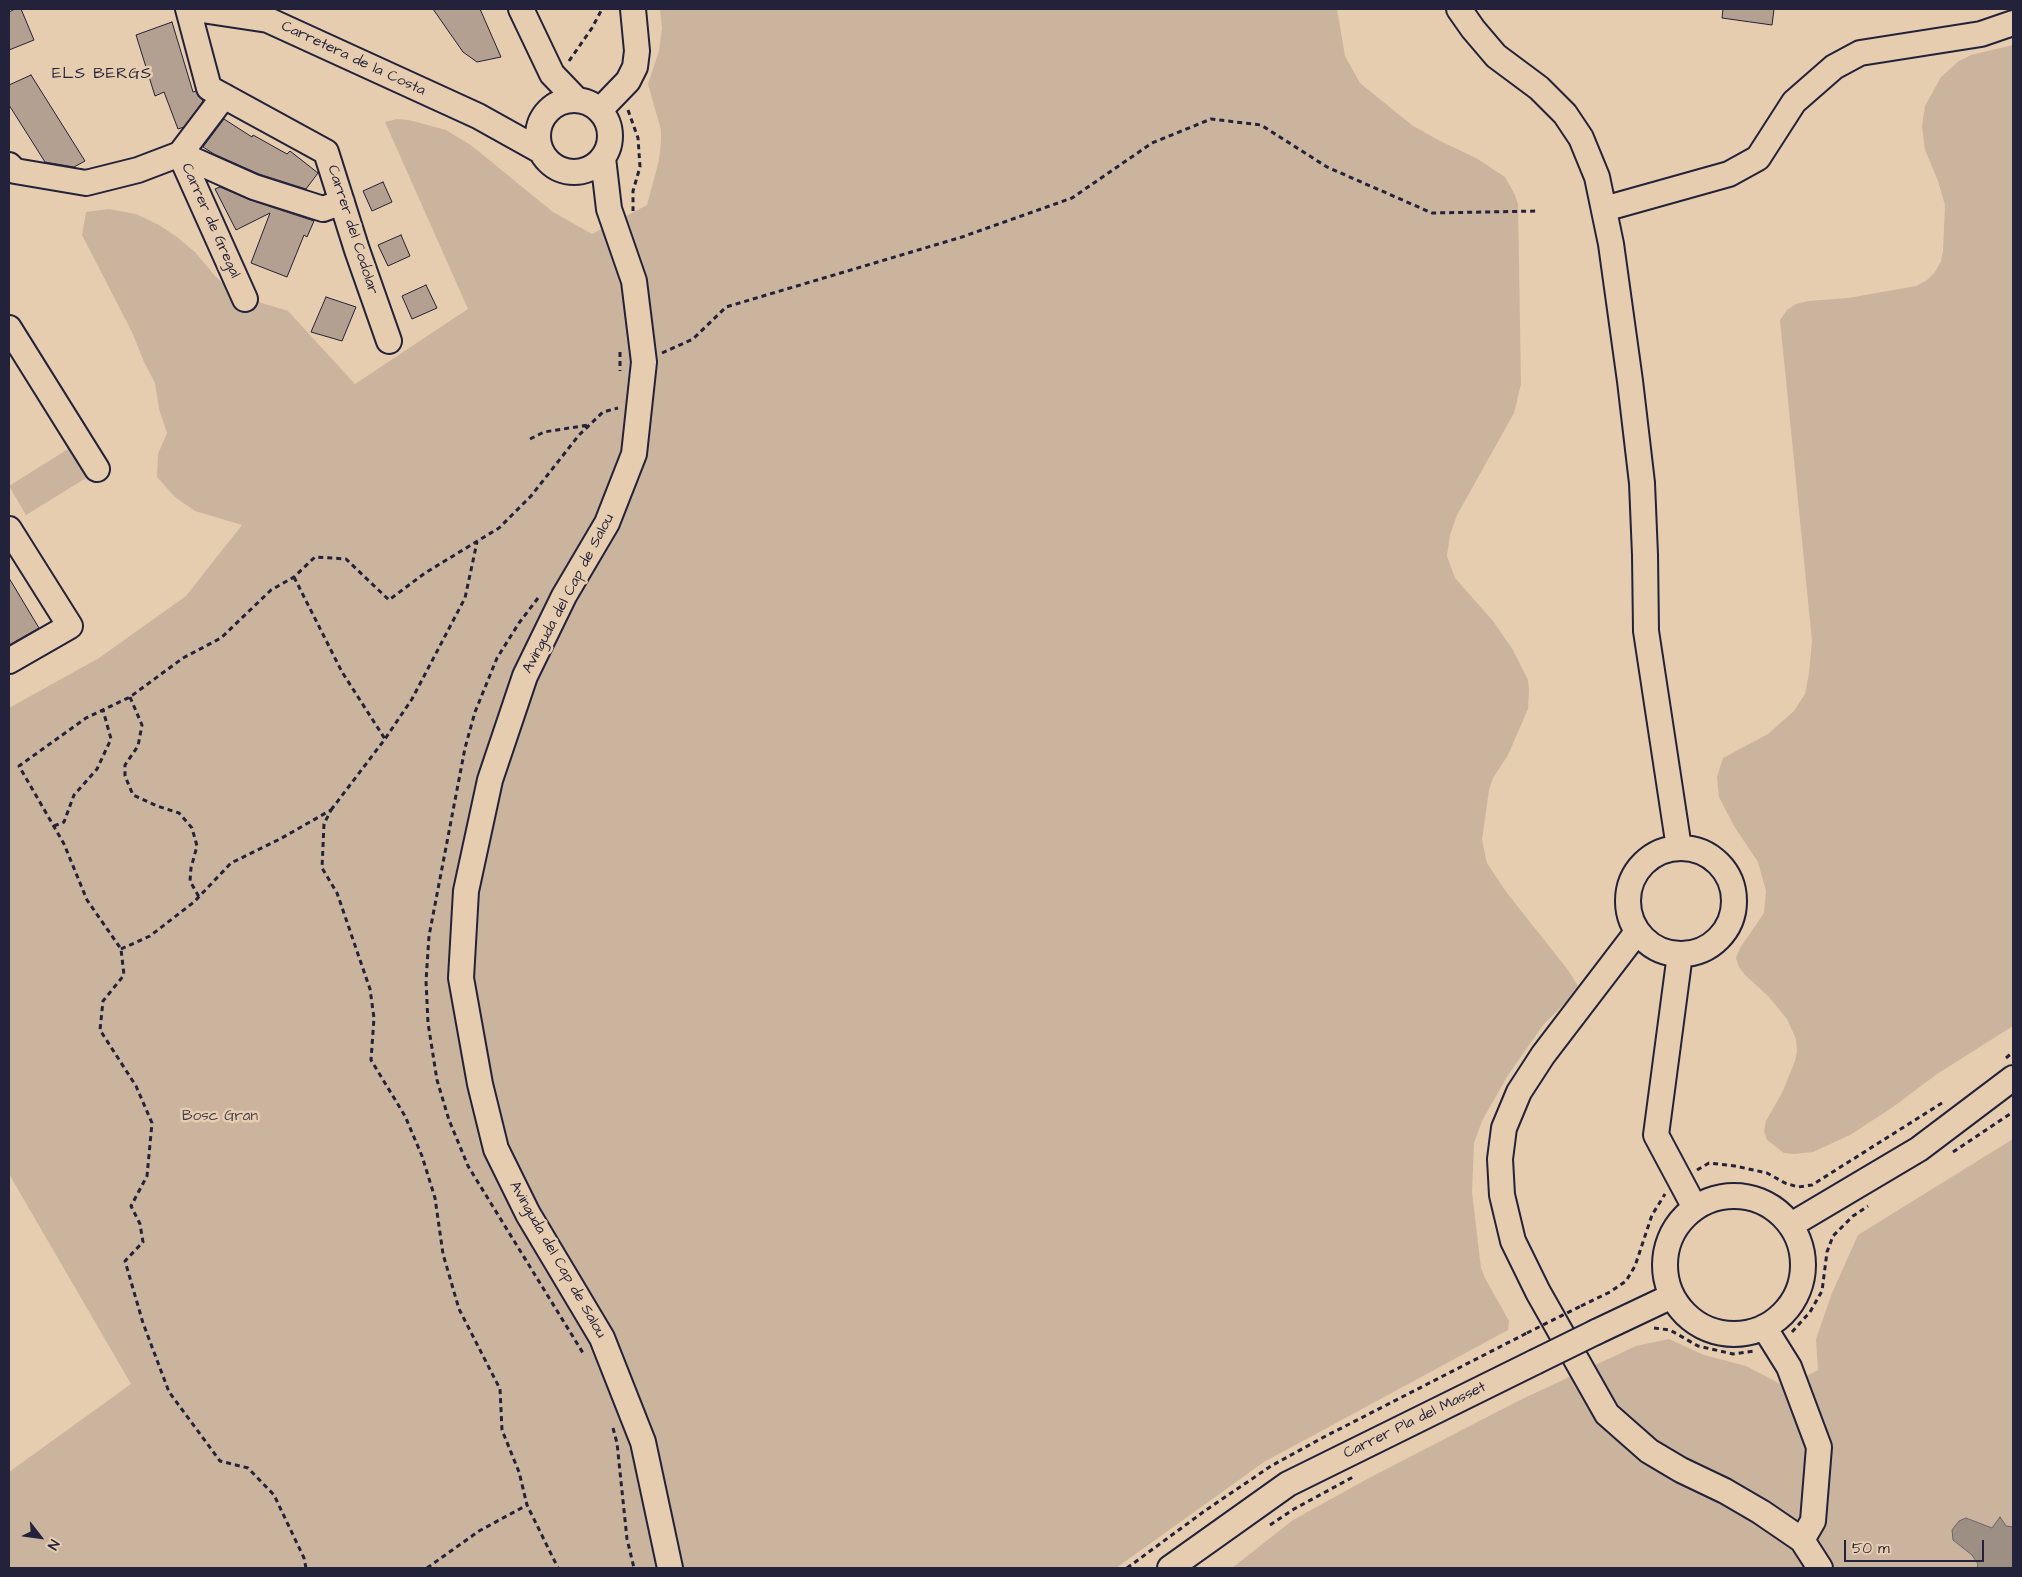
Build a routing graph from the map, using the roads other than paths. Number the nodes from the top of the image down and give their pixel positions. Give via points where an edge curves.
1 (188, 9) edge
2 (195, 9) edge
3 (521, 9) edge
4 (633, 9) edge
5 (1460, 9) edge
6 (2013, 23) edge
7 (552, 74) junction
8 (224, 96) junction
9 (576, 100) junction
10 (608, 102) junction
11 (548, 112) junction
12 (478, 116) junction
13 (539, 150) junction
14 (180, 154) junction
15 (603, 158) junction
16 (9, 166) edge
17 (571, 173) junction
18 (342, 202) junction
19 (1604, 209) junction
20 (613, 219) junction
21 (245, 299) dead end
22 (9, 328) edge
23 (390, 341) dead end
24 (97, 469) dead end
25 (9, 529) edge
26 (9, 661) edge
27 (1679, 848) junction
28 (1637, 932) junction
29 (1680, 954) junction
30 (2006, 1070) edge
31 (1695, 1208) junction
32 (1791, 1225) junction
33 (1672, 1296) junction
34 (1764, 1327) junction
35 (1802, 1540) junction
36 (670, 1568) edge
37 (1170, 1568) edge
38 (1820, 1568) edge

1 - 8 street, Carrer del Codolar via 209,88
2 - 12 street, Carretera de la Costa via 268,20
3 - 7 street
4 - 10 street via 637,51 635,67 628,81
5 - 19 street via 1472,29 1496,56 1539,88 1565,114 1581,138 1597,178
6 - 19 street via 1981,34 1860,52 1834,67 1794,102 1758,158 1729,174
7 - 9 street
7 - 11 street
8 - 14 street, Carrer de Gregal
8 - 18 street, Carrer del Codolar via 326,152
9 - 10 street
9 - 11 street via 557,104
10 - 15 street via 610,142
11 - 12 street, Carretera de la Costa via 518,121
11 - 13 street via 538,130
12 - 13 street, Carretera de la Costa
13 - 17 street via 551,165
14 - 16 street via 138,170 86,183 15,171
14 - 18 street via 254,187 323,209
14 - 21 street, Carrer de Gregal
15 - 17 street via 590,169
15 - 20 street, Avinguda del Cap de Salou
17 - 20 street, Avinguda del Cap de Salou
18 - 23 street, Carrer del Codolar
19 - 27 street via 1612,244 1642,483 1646,632
20 - 36 street, Avinguda del Cap de Salou via 634,281 644,362 625,405 634,454 607,523 564,596 525,676 490,780 466,891 461,978 480,1084 496,1149 528,1214 602,1338 642,1442
22 - 24 street
25 - 26 street via 70,626
27 - 28 street via 1652,856 1633,878 1628,891 1628,906 1630,920
27 - 29 street via 1706,854 1718,863 1732,887 1734,901 1727,928 1718,939 1707,948
28 - 29 street via 1656,948
28 - 35 street via 1543,1055 1519,1092 1504,1128 1500,1159 1502,1195 1514,1241 1538,1292 1607,1414 1649,1451 1725,1491
29 - 31 street via 1656,1135
30 - 32 street via 1919,1149
31 - 32 street via 1714,1198 1736,1196 1757,1199 1776,1209
31 - 33 street via 1680,1221 1670,1238 1665,1257 1666,1277
32 - 34 street via 1800,1246 1803,1270 1797,1293 1783,1313
33 - 34 street via 1684,1313 1701,1326 1722,1333 1743,1333
33 - 37 street, Carrer Pla del Masset, bridge via 1288,1484
34 - 35 street via 1789,1367 1819,1447 1813,1521
35 - 38 street

